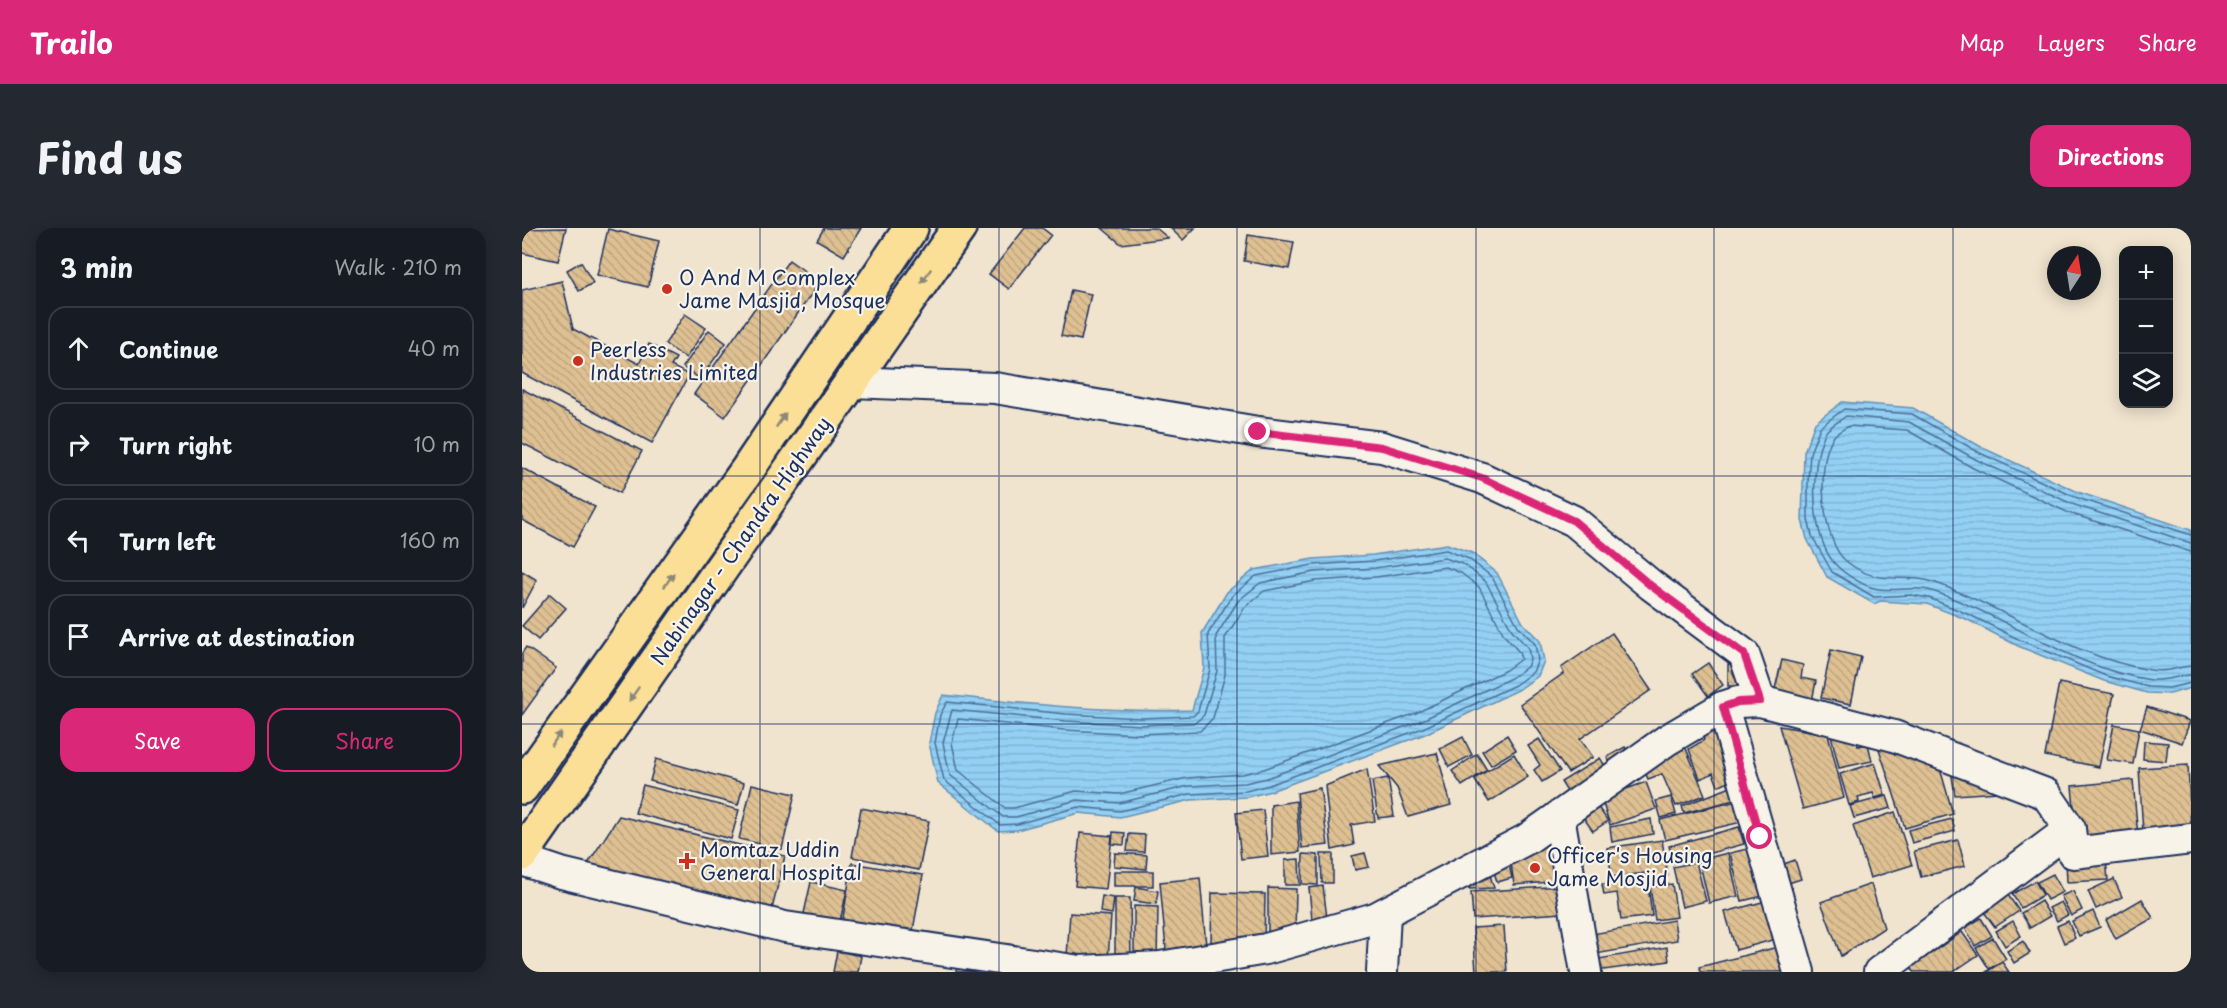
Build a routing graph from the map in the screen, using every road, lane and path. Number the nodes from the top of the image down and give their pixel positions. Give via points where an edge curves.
1 (911, 228) edge
2 (959, 228) edge
3 (852, 382) junction
4 (748, 469) junction
5 (777, 489) junction
6 (1760, 701) junction
7 (1723, 707) junction
8 (523, 782) edge
9 (1559, 816) junction
10 (2070, 829) junction
11 (2191, 839) edge
12 (522, 854) edge
13 (522, 860) edge
14 (1385, 914) junction
15 (1060, 970) edge
16 (1382, 972) edge
17 (1586, 972) edge
18 (1799, 972) edge
19 (1879, 972) edge

4 -> 1 highway, Nabinagar - Chandra Highway
2 -> 3 highway, Nabinagar - Chandra Highway
3 - 5 highway, Nabinagar - Chandra Highway
3 - 6 street via 995,388 1258,432 1382,447 1482,478 1574,521 1650,585 1744,654
4 - 5 highway via 764,476
8 -> 4 highway, Nabinagar - Chandra Highway
5 -> 12 highway, Nabinagar - Chandra Highway
6 - 7 street
6 - 10 street via 1894,736 2046,794
7 - 9 street via 1667,740
7 - 18 street
9 - 14 street via 1527,839
9 - 17 street
10 - 11 street via 2073,853
10 - 19 street
13 - 15 street via 785,927
14 - 15 street via 1266,949 1160,966
14 - 16 street

